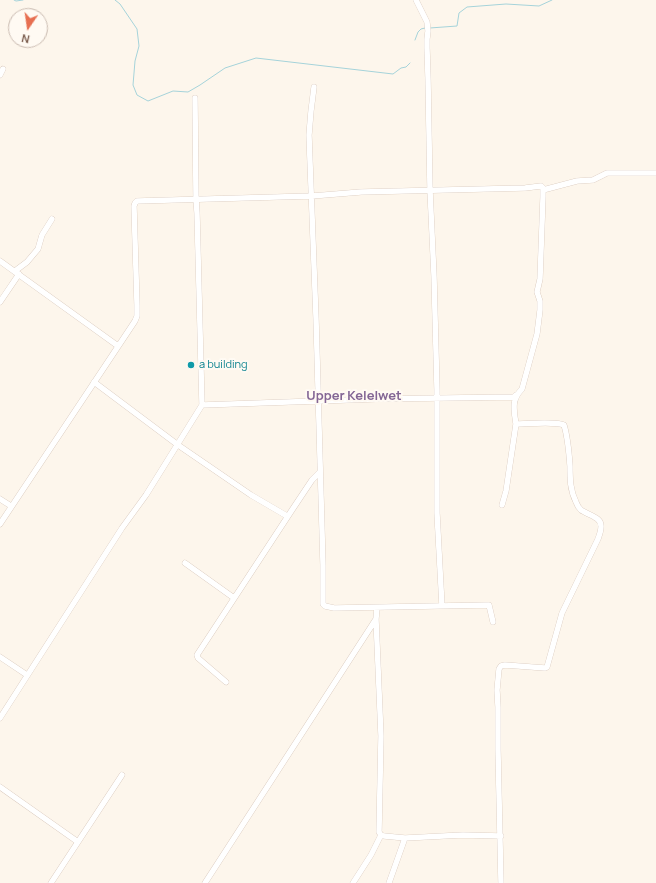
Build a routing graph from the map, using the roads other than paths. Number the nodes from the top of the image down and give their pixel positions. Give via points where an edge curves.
1 (416, 0) edge
2 (3, 69) dead end
3 (0, 75) edge
4 (314, 87) dead end
5 (195, 98) dead end
6 (656, 173) edge
7 (430, 190) junction
8 (544, 190) junction
9 (312, 196) junction
10 (196, 199) junction
11 (52, 219) dead end
12 (0, 261) edge
13 (17, 273) junction
14 (0, 302) edge
15 (118, 346) junction
16 (94, 382) junction
17 (516, 395) junction
18 (437, 398) junction
19 (318, 401) junction
20 (202, 405) junction
21 (516, 424) junction
22 (178, 445) junction
23 (320, 472) junction
24 (0, 499) edge
25 (502, 505) dead end
26 (11, 506) junction
27 (287, 516) junction
28 (0, 524) edge
29 (185, 563) dead end
30 (234, 598) junction
31 (442, 606) junction
32 (377, 608) junction
33 (376, 619) junction
34 (493, 622) dead end
35 (0, 657) edge
36 (28, 675) junction
37 (226, 682) dead end
38 (0, 718) edge
39 (122, 775) dead end
40 (0, 787) edge
41 (381, 835) junction
42 (501, 836) junction
43 (406, 838) junction
44 (78, 842) junction
45 (51, 883) edge
46 (205, 883) edge
47 (353, 883) edge
48 (389, 883) edge
49 (501, 883) edge

1 - 7 street via 427,22 428,31
2 - 3 street
4 - 9 street via 309,135
5 - 10 street
6 - 8 street via 607,173 593,180 576,181
7 - 8 street via 541,186
7 - 9 street
7 - 18 street
8 - 17 street via 540,279 537,292 540,301 538,334 522,389
9 - 10 street
9 - 19 street
10 - 15 street via 143,200 135,203 137,316
10 - 20 street
11 - 13 street via 42,235 38,249
12 - 13 street
13 - 14 street
13 - 15 street
15 - 16 street
16 - 22 street
16 - 26 street
17 - 18 street
17 - 21 street
18 - 19 street
18 - 31 street via 437,513
19 - 20 street
19 - 23 street
20 - 22 street
21 - 25 street
21 - 42 street via 564,425 572,493 579,509 598,520 601,527 598,539 562,613 547,667 505,665 499,669 497,690
22 - 27 street via 251,495
22 - 36 street
23 - 27 street
23 - 32 street via 323,604 334,608
24 - 26 street
26 - 28 street
27 - 30 street
29 - 30 street
30 - 37 street via 197,656
31 - 32 street
31 - 34 street via 489,605
32 - 33 street
33 - 41 street via 381,736
33 - 46 street
35 - 36 street
36 - 38 street
39 - 44 street
40 - 44 street
41 - 43 street
41 - 47 street
42 - 43 street
42 - 49 street
43 - 48 street
44 - 45 street

